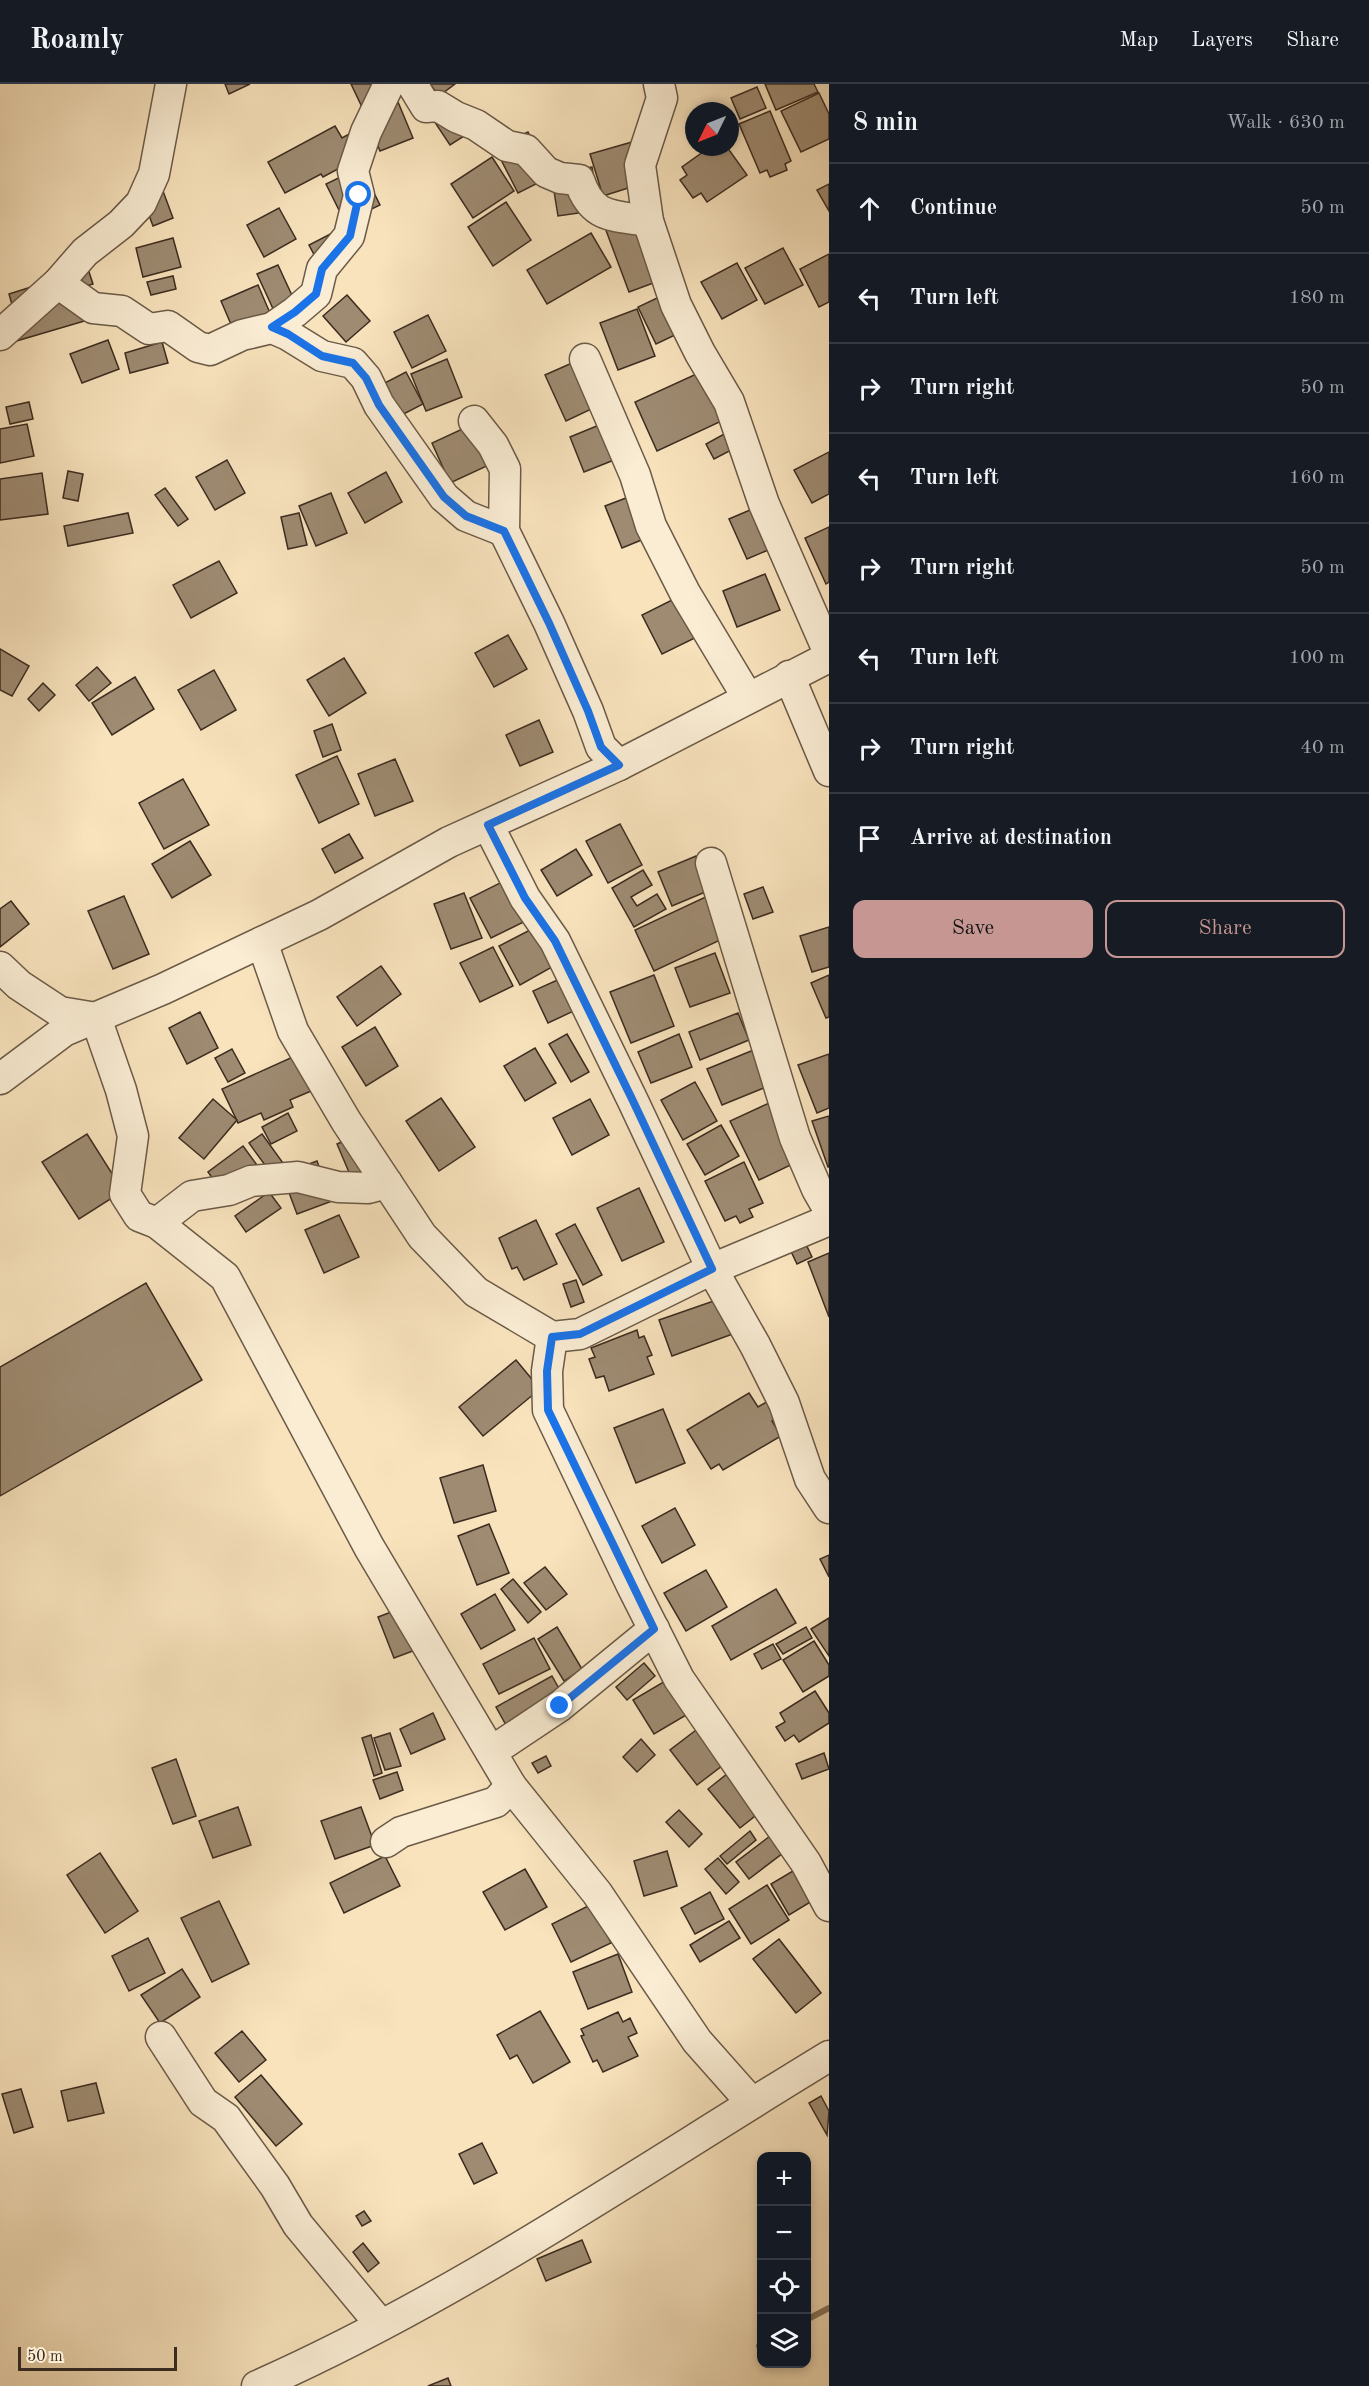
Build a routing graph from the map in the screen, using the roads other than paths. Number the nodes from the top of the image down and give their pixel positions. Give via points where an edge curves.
1 (171, 84) edge
2 (389, 84) edge
3 (412, 84) edge
4 (659, 84) edge
5 (648, 221) junction
6 (58, 283) junction
7 (272, 327) junction
8 (0, 335) edge
9 (585, 359) dead end
10 (474, 421) dead end
11 (504, 531) junction
12 (829, 655) edge
13 (789, 676) junction
14 (748, 698) junction
15 (619, 765) junction
16 (829, 771) edge
17 (488, 825) junction
18 (711, 863) dead end
19 (262, 942) junction
20 (0, 967) edge
21 (96, 1018) junction
22 (0, 1079) edge
23 (387, 1183) junction
24 (829, 1210) edge
25 (829, 1220) edge
26 (157, 1223) junction
27 (712, 1269) junction
28 (552, 1337) junction
29 (829, 1508) edge
30 (654, 1629) junction
31 (491, 1752) junction
32 (511, 1786) junction
33 (386, 1842) dead end
34 (829, 1906) edge
35 (161, 2037) dead end
36 (829, 2056) edge
37 (752, 2103) junction
38 (381, 2325) junction
39 (257, 2386) edge

1 - 6 street via 154,174 141,203 85,252
2 - 7 street via 353,171 359,195 350,236 322,269 316,294
3 - 5 street via 426,106 438,106 507,146 526,150 546,172 579,180 594,208 610,215
4 - 5 street via 662,98 640,165
5 - 12 street via 676,305 729,402 764,504
6 - 7 street via 93,308 123,311 149,329 168,326 198,347 210,350
6 - 8 street
7 - 11 street via 322,356 353,363 444,497 466,516
9 - 14 street via 635,475 651,526 685,593
10 - 11 street via 494,445 505,469
11 - 15 street via 549,623 601,747
12 - 13 street
13 - 14 street
13 - 16 street
14 - 15 street
15 - 17 street
17 - 19 street
17 - 27 street via 525,898 555,941
18 - 24 street via 795,1138
19 - 21 street
19 - 23 street via 293,1031
20 - 21 street via 60,1012
21 - 22 street via 64,1031
21 - 26 street via 133,1136 125,1194 139,1216
23 - 26 street via 368,1188 338,1187 298,1177 251,1181 229,1190 192,1196
23 - 28 street via 422,1236 476,1292
25 - 27 street
26 - 31 street via 225,1277 369,1547
27 - 28 street via 580,1334
27 - 29 street via 784,1403 810,1479
28 - 30 street via 547,1371 548,1410
30 - 31 street via 560,1706
30 - 34 street via 679,1679 806,1863
31 - 32 street
32 - 33 street via 496,1802 401,1832
32 - 37 street via 597,1893 698,2041
35 - 38 street via 203,2102 226,2118 298,2224
36 - 37 street
37 - 38 street via 464,2279
38 - 39 street

